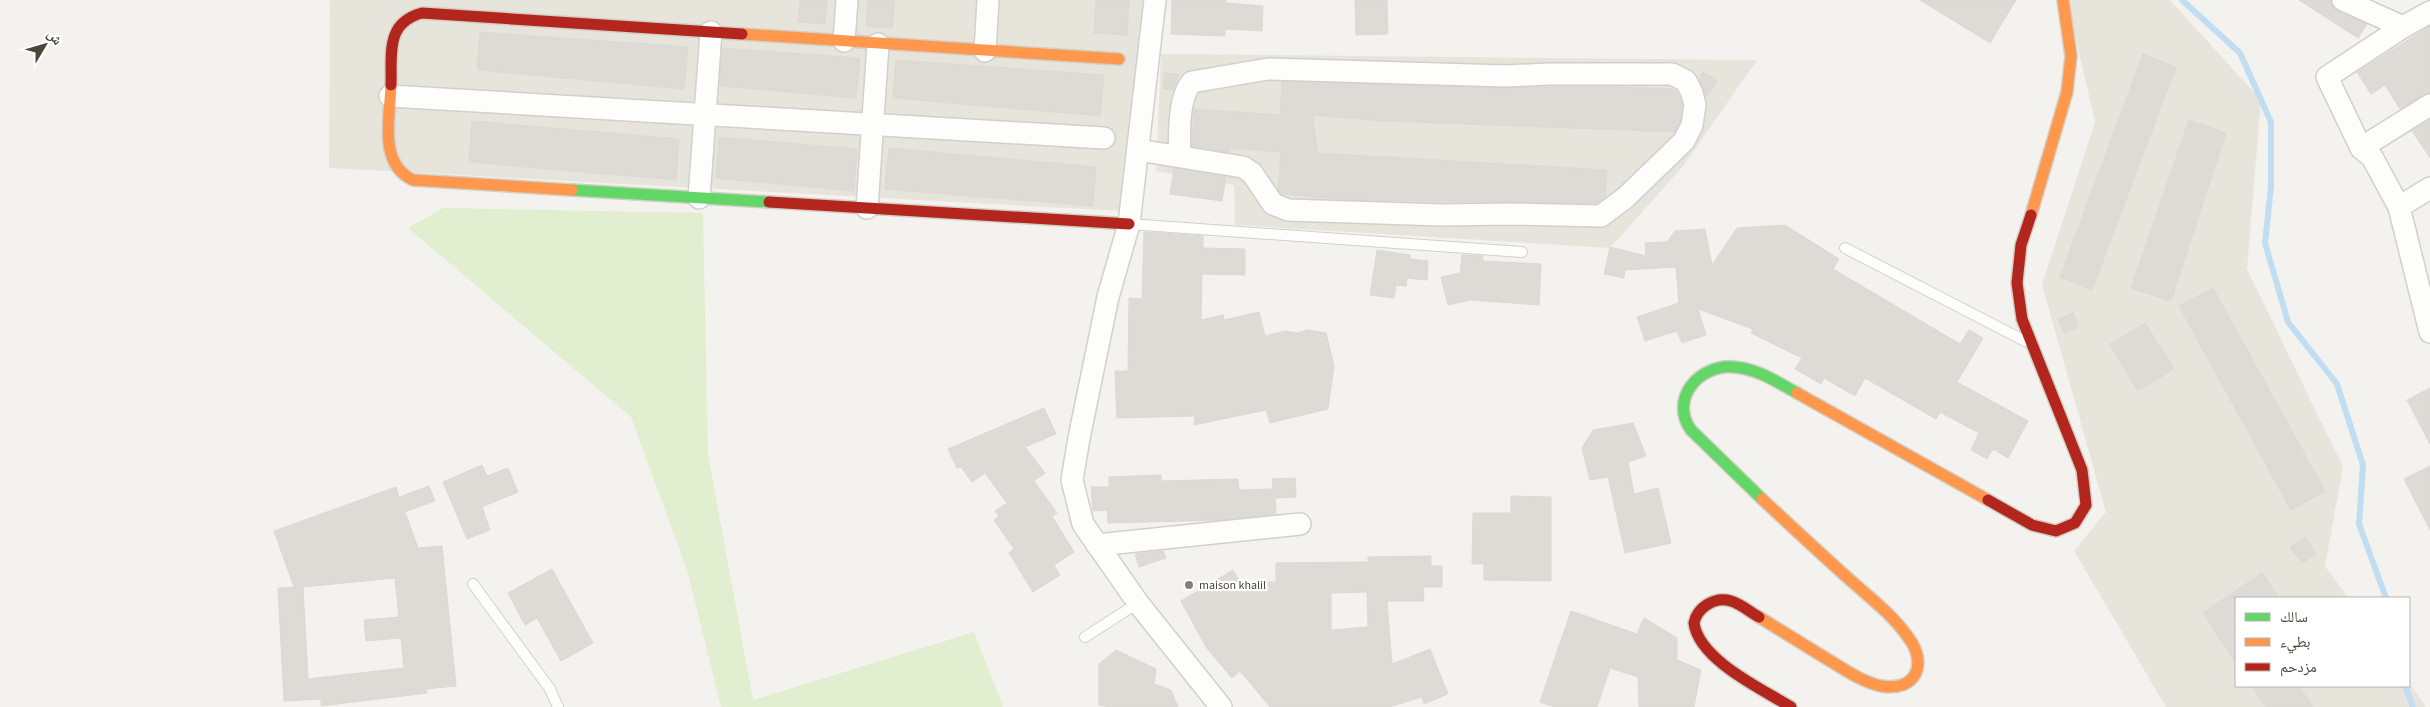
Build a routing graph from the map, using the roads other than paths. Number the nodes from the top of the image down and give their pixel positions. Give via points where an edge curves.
1 (847, 0) edge
2 (988, 0) edge
3 (1155, 0) edge
4 (2063, 0) edge
5 (2343, 0) edge
6 (2430, 12) edge
7 (2403, 27) junction
8 (711, 32) junction
9 (844, 41) junction
10 (878, 44) junction
11 (985, 51) junction
12 (1119, 60) dead end
13 (390, 96) junction
14 (2430, 105) edge
15 (705, 115) junction
16 (873, 124) junction
17 (1104, 138) dead end
18 (2361, 148) junction
19 (1138, 150) junction
20 (1180, 155) junction
21 (2430, 188) edge
22 (699, 198) junction
23 (2399, 207) junction
24 (867, 208) junction
25 (1129, 224) junction
26 (1845, 248) dead end
27 (1522, 252) dead end
28 (2423, 270) edge
29 (2430, 332) edge
30 (2033, 345) junction
31 (1300, 524) dead end
32 (1097, 545) junction
33 (473, 584) dead end
34 (1138, 603) junction
35 (1084, 637) dead end
36 (558, 707) edge
37 (1221, 707) edge
38 (1791, 707) edge

1 - 9 street
2 - 11 street
3 - 19 street
4 - 30 main road via 2071,56 2067,92 2022,245 2017,282 2022,319
5 - 7 street
6 - 7 street
7 - 18 street via 2327,77
8 - 9 main road
8 - 13 main road via 422,13 400,23 393,36
8 - 15 street
9 - 10 main road
10 - 11 main road
10 - 16 street
11 - 12 main road
13 - 15 street
13 - 22 main road via 390,158 398,172 413,180
14 - 18 street
15 - 16 street
15 - 22 street
16 - 17 street
16 - 24 street
18 - 23 street via 2372,157
19 - 20 street
19 - 25 street
20 - 20 street via 1243,167 1252,173 1273,204 1288,210 1601,216 1625,198 1684,141 1692,125 1695,105 1686,81 1672,74 1506,76 1268,69 1192,82 1182,105
21 - 23 street
22 - 24 main road
23 - 28 street
24 - 25 main road
25 - 27 lane
25 - 32 street via 1108,297 1072,480 1083,524
26 - 30 lane
28 - 29 street
30 - 38 main road via 2082,470 2087,493 2081,517 2056,531 2032,524 1761,373 1725,367 1710,371 1686,392 1683,412 1691,430 1800,536 1895,620 1918,655 1919,665 1913,679 1898,686 1876,684 1847,671 1732,601 1708,602 1693,623 1700,642 1716,658
31 - 32 street
32 - 34 street
33 - 36 lane via 550,689
34 - 35 lane
34 - 37 street

